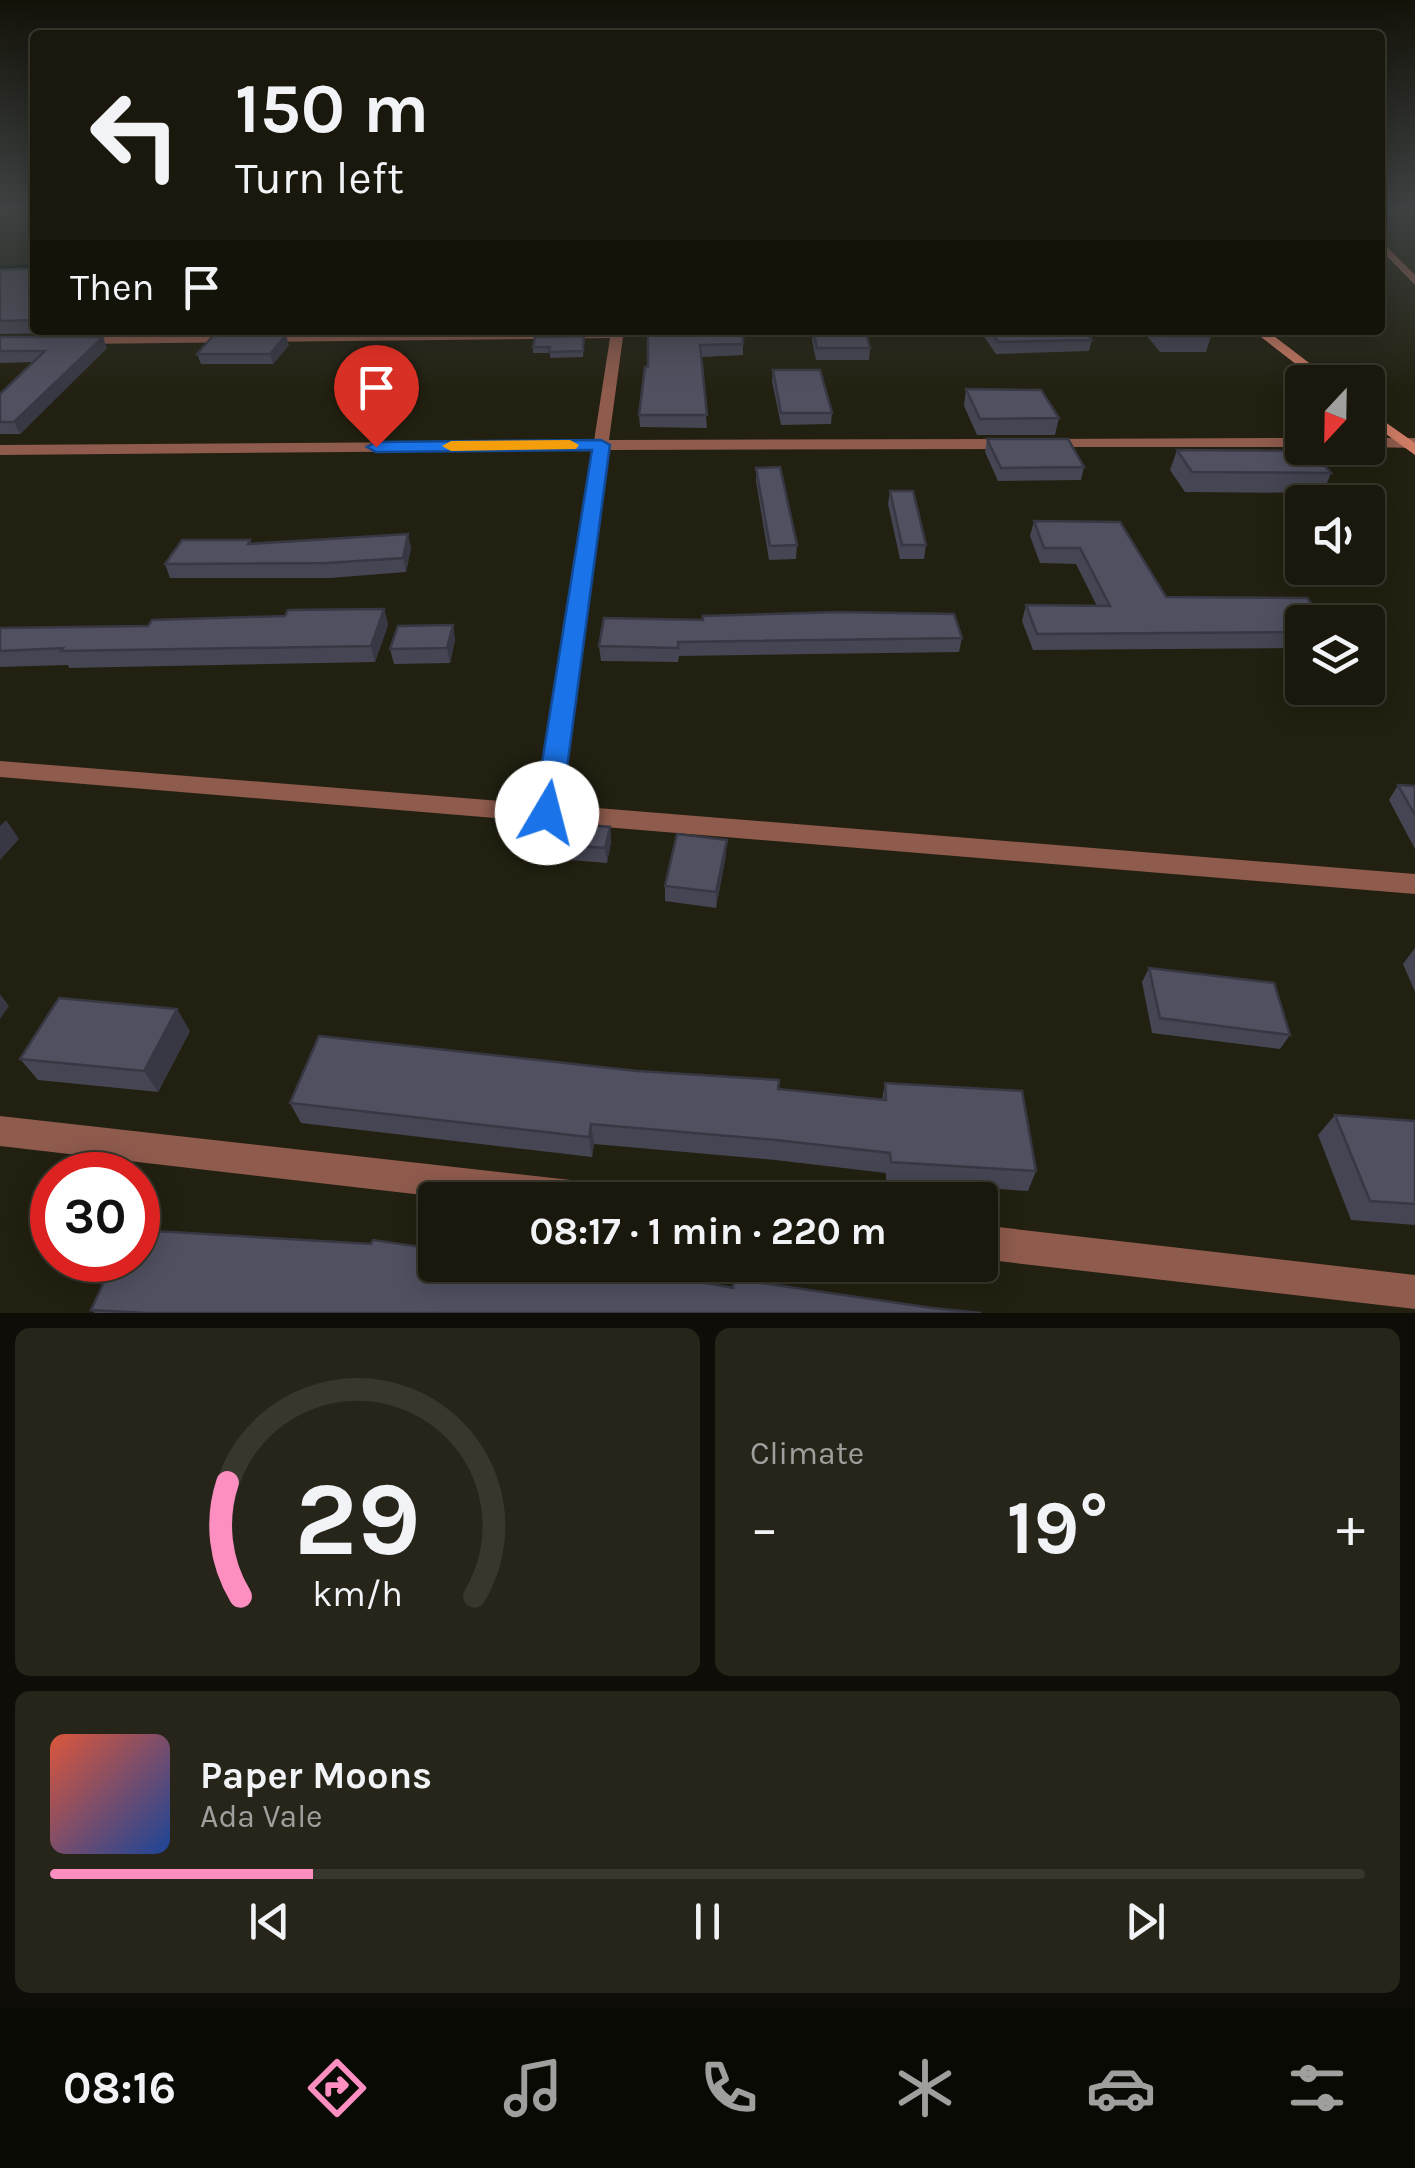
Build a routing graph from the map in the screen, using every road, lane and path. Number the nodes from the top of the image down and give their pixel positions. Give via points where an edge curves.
1 (523, 335) edge
2 (616, 335) edge
3 (1265, 335) edge
4 (60, 340) edge
5 (1304, 365) edge
6 (1385, 426) edge
7 (1285, 443) edge
8 (1385, 444) edge
9 (601, 445) junction
10 (1412, 445) edge
11 (0, 450) edge
12 (0, 769) edge
13 (547, 813) junction
14 (1415, 884) edge
15 (0, 1131) edge
16 (449, 1182) edge
17 (998, 1244) edge
18 (1415, 1292) edge

1 - 4 street
2 - 9 street
3 - 5 street
6 - 10 street
7 - 9 street
8 - 10 street
9 - 11 street
9 - 13 street
12 - 13 street
13 - 14 street
15 - 16 street
17 - 18 street

